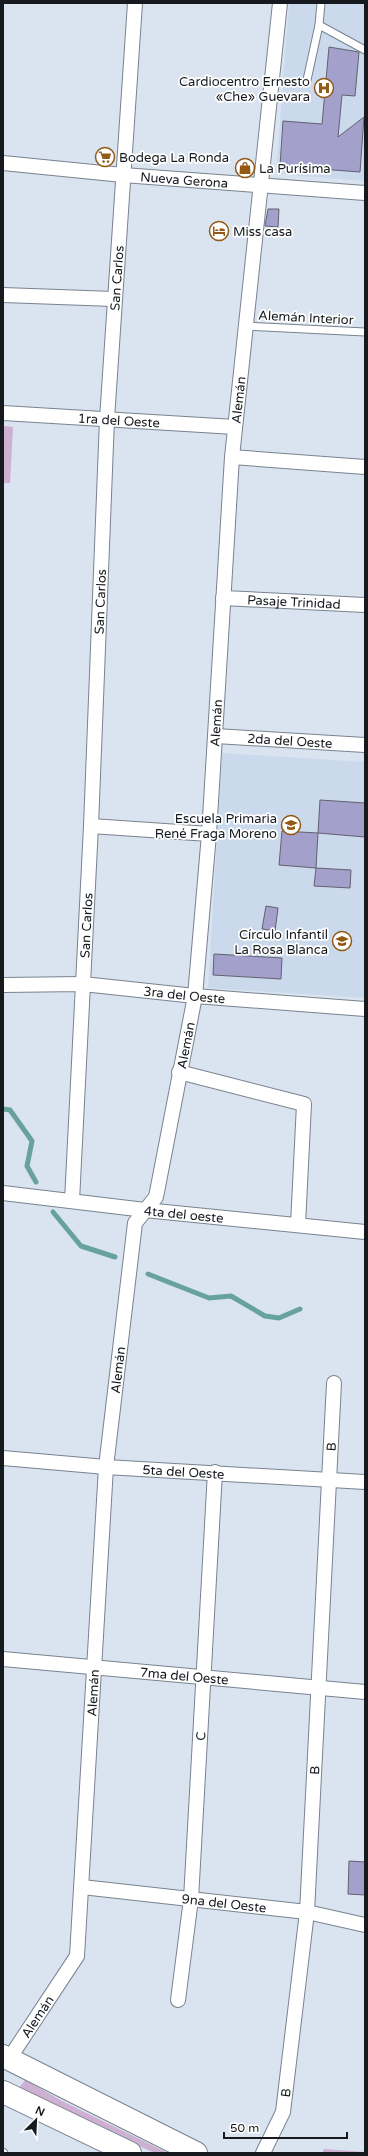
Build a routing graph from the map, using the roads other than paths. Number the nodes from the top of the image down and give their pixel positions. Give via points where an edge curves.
1 (135, 3) edge
2 (280, 3) edge
3 (322, 3) edge
4 (319, 25) junction
5 (365, 50) edge
6 (307, 80) dead end
7 (3, 163) edge
8 (123, 174) junction
9 (261, 184) junction
10 (365, 193) edge
11 (3, 295) edge
12 (114, 299) junction
13 (246, 326) junction
14 (365, 332) edge
15 (3, 413) edge
16 (107, 419) junction
17 (235, 427) junction
18 (232, 457) junction
19 (365, 467) edge
20 (223, 598) junction
21 (365, 605) edge
22 (216, 736) junction
23 (365, 745) edge
24 (91, 826) junction
25 (209, 834) junction
26 (83, 984) junction
27 (3, 985) edge
28 (195, 996) junction
29 (365, 1009) edge
30 (179, 1072) junction
31 (3, 1193) edge
32 (72, 1201) junction
33 (145, 1210) junction
34 (298, 1226) junction
35 (365, 1232) edge
36 (334, 1383) dead end
37 (3, 1458) edge
38 (106, 1467) junction
39 (215, 1472) junction
40 (328, 1480) junction
41 (365, 1482) edge
42 (3, 1659) edge
43 (94, 1668) junction
44 (204, 1678) junction
45 (319, 1688) junction
46 (365, 1692) edge
47 (82, 1887) junction
48 (192, 1900) junction
49 (307, 1912) junction
50 (365, 1925) edge
51 (178, 2000) dead end
52 (6, 2057) edge
53 (4, 2093) edge
54 (130, 2153) edge
55 (196, 2153) edge
56 (263, 2153) edge

1 - 8 street, San Carlos
2 - 9 street, Alemán
3 - 4 lane
4 - 5 lane
4 - 6 lane
7 - 8 street, Nueva Gerona
8 - 9 street, Nueva Gerona
8 - 12 street, San Carlos
9 - 10 street, Nueva Gerona
9 - 13 street, Alemán
11 - 12 street
12 - 16 street, San Carlos
13 - 14 lane, Alemán Interior
13 - 17 street, Alemán
15 - 16 street, 1ra del Oeste
16 - 17 street, 1ra del Oeste
16 - 24 street, San Carlos
17 - 18 street, Alemán
18 - 19 street
18 - 20 street, Alemán
20 - 21 street, Pasaje Trinidad
20 - 22 street, Alemán
22 - 23 street, 2da del Oeste
22 - 25 street, Alemán
24 - 25 street
24 - 26 street, San Carlos
25 - 28 street, Alemán
26 - 27 street, 3ra del Oeste
26 - 28 street, 3ra del Oeste
26 - 32 street, San Carlos
28 - 29 street, 3ra del Oeste
28 - 30 street, Alemán
30 - 33 street, Alemán via 156,1197
30 - 34 street via 304,1104
31 - 32 street, 4ta del oeste
32 - 33 street, 4ta del oeste
33 - 34 street, 4ta del oeste
33 - 38 street, Alemán via 135,1223
34 - 35 street, 4ta del oeste
36 - 40 street, B
37 - 38 street, 5ta del Oeste
38 - 39 street, 5ta del Oeste
38 - 43 street, Alemán
39 - 40 street, 5ta del Oeste
39 - 44 street, C
40 - 41 street, 5ta del Oeste
40 - 45 street, B
42 - 43 street, 7ma del Oeste
43 - 44 street, 7ma del Oeste
43 - 47 street, Alemán
44 - 45 street, 7ma del Oeste
44 - 48 street, C
45 - 46 street, 7ma del Oeste
45 - 49 street, B
47 - 48 street, 9na del Oeste
47 - 52 street, Alemán via 77,1956
48 - 49 street, 9na del Oeste
48 - 51 street, C
49 - 50 street, 9na del Oeste
49 - 56 street, B via 283,2112
52 - 55 highway
53 - 54 highway

